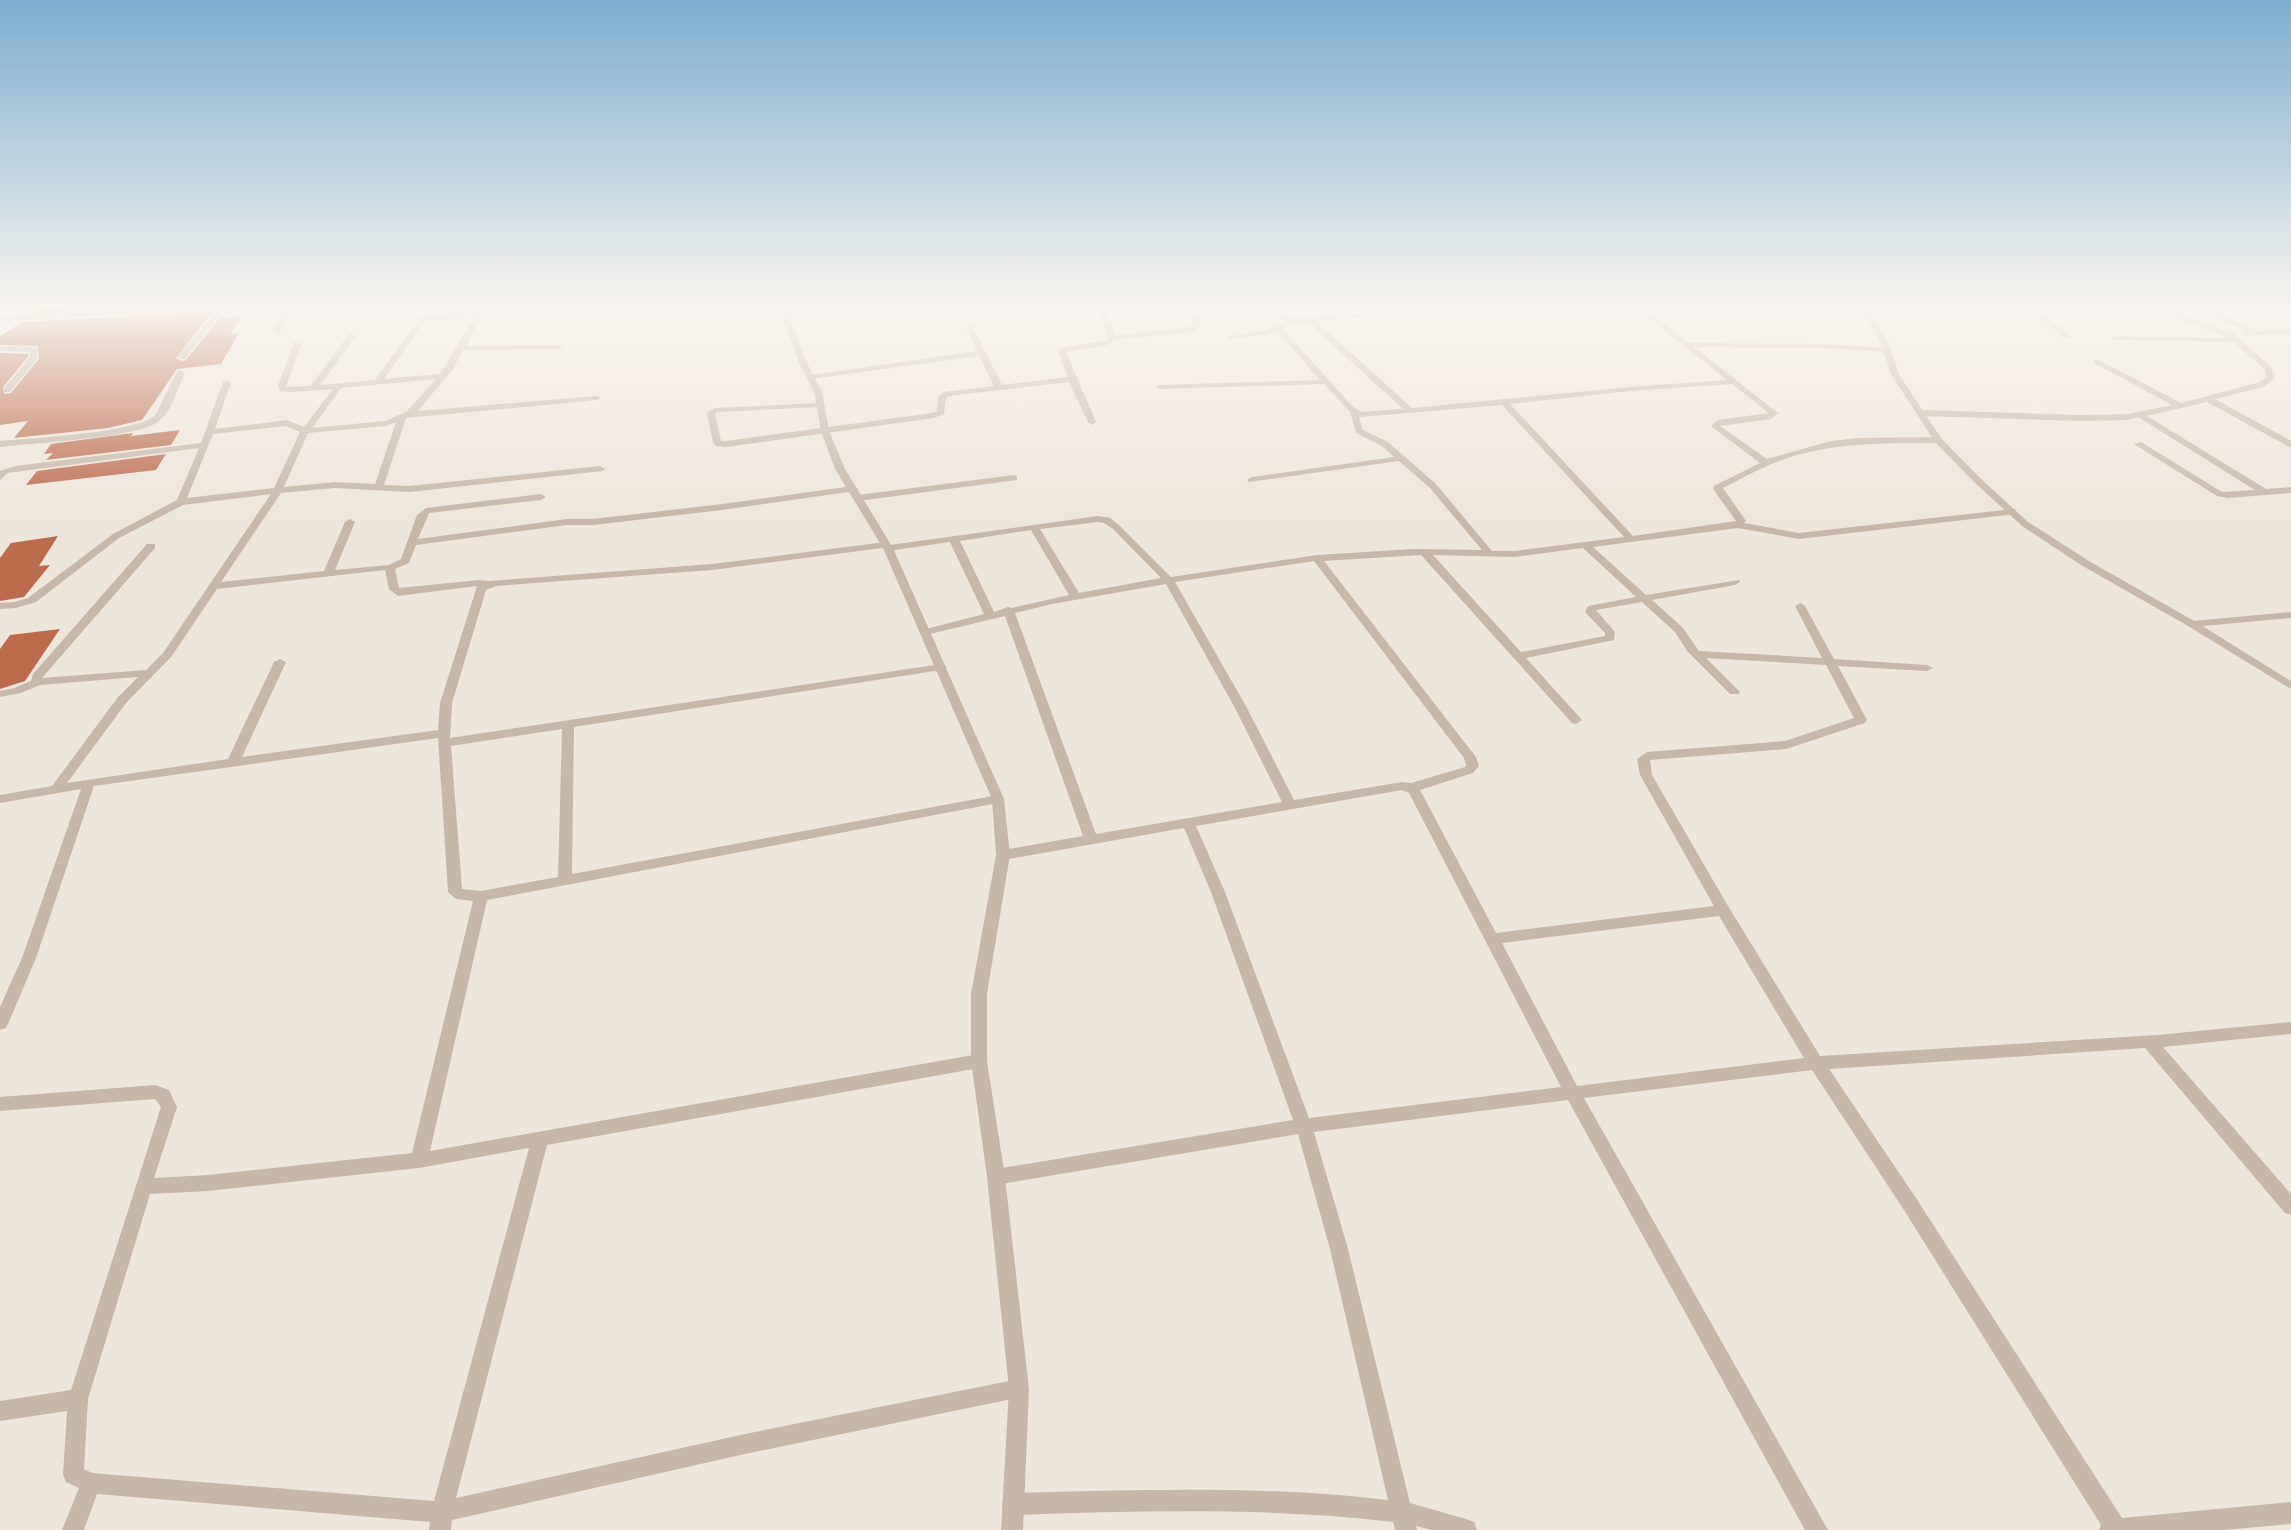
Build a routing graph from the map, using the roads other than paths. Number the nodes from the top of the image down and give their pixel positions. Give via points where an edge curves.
1 (19, 375) edge
2 (179, 375) edge
3 (286, 375) edge
4 (323, 375) edge
5 (383, 375) edge
6 (823, 375) edge
7 (993, 375) edge
8 (1072, 375) edge
9 (1319, 375) edge
10 (1371, 375) edge
11 (1724, 375) edge
12 (1896, 375) edge
13 (2124, 375) edge
14 (2271, 375) edge
15 (442, 376) joint
16 (811, 377) joint
17 (1072, 379) junction
18 (227, 382) dead end
19 (378, 382) junction
20 (1325, 382) junction
21 (1733, 382) junction
22 (339, 386) junction
23 (1158, 387) dead end
24 (314, 388) junction
25 (999, 388) junction
26 (7, 390) dead end
27 (596, 398) dead end
28 (2208, 399) junction
29 (1504, 403) junction
30 (821, 406) junction
31 (2180, 406) junction
32 (1411, 412) junction
33 (1354, 413) junction
34 (1920, 413) junction
35 (405, 415) junction
36 (2140, 415) junction
37 (1092, 422) dead end
38 (305, 431) junction
39 (825, 431) junction
40 (210, 432) junction
41 (1938, 440) junction
42 (0, 444) edge
43 (2138, 444) dead end
44 (205, 445) junction
45 (2291, 445) edge
46 (1402, 458) junction
47 (1766, 463) junction
48 (600, 469) dead end
49 (0, 477) edge
50 (1014, 478) dead end
51 (1252, 480) dead end
52 (379, 488) junction
53 (278, 490) junction
54 (2291, 490) edge
55 (2264, 492) junction
56 (856, 493) junction
57 (540, 497) dead end
58 (181, 502) junction
59 (2013, 512) junction
60 (350, 522) dead end
61 (1738, 525) junction
62 (1034, 527) junction
63 (954, 539) junction
64 (1631, 539) junction
65 (412, 543) junction
66 (1585, 545) junction
67 (151, 546) dead end
68 (887, 546) junction
69 (1424, 552) junction
70 (1490, 554) junction
71 (1317, 558) junction
72 (390, 568) junction
73 (328, 574) junction
74 (1170, 580) junction
75 (1735, 582) dead end
76 (488, 584) junction
77 (215, 586) junction
78 (1076, 597) junction
79 (1645, 598) junction
80 (0, 606) edge
81 (1800, 606) dead end
82 (1008, 610) junction
83 (990, 615) junction
84 (2291, 615) edge
85 (2192, 624) junction
86 (926, 632) junction
87 (1696, 654) junction
88 (1518, 656) junction
89 (280, 662) dead end
90 (1831, 662) junction
91 (941, 667) junction
92 (1927, 668) dead end
93 (149, 673) junction
94 (37, 682) junction
95 (2291, 686) edge
96 (1734, 692) dead end
97 (0, 694) edge
98 (1576, 720) dead end
99 (568, 724) junction
100 (445, 738) junction
101 (233, 762) junction
102 (89, 783) junction
103 (1410, 788) junction
104 (56, 789) junction
105 (0, 799) edge
106 (998, 799) junction
107 (1290, 805) junction
108 (1188, 824) junction
109 (1091, 839) junction
110 (1003, 856) junction
111 (565, 880) junction
112 (481, 896) junction
113 (1723, 910) junction
114 (1493, 938) junction
115 (0, 1024) edge
116 (2291, 1028) edge
117 (2149, 1042) junction
118 (978, 1061) junction
119 (1816, 1062) junction
120 (1572, 1092) junction
121 (0, 1104) edge
122 (1304, 1126) junction
123 (540, 1140) junction
124 (419, 1160) junction
125 (996, 1177) junction
126 (143, 1187) junction
127 (2291, 1207) edge
128 (1019, 1389) junction
129 (78, 1399) junction
130 (0, 1411) edge
131 (91, 1483) junction
132 (1013, 1504) junction
133 (2291, 1513) edge
134 (441, 1521) edge
135 (1404, 1521) edge
136 (2116, 1529) edge
137 (73, 1530) edge
138 (1012, 1530) edge
139 (1466, 1530) edge
140 (1817, 1530) edge
141 (2110, 1530) edge

1 - 26 street
2 - 42 street via 162,410 151,423
3 - 24 street via 282,386 286,390
4 - 24 street
5 - 19 street
6 - 16 street
7 - 25 street
8 - 17 street
9 - 20 street
10 - 32 street
11 - 21 street
12 - 34 street
13 - 31 street
14 - 28 street via 2270,380 2260,385
15 - 19 street
15 - 35 street via 416,408
16 - 30 street
17 - 25 street
17 - 37 street
18 - 40 street
19 - 22 street
20 - 23 street
20 - 33 street
21 - 29 street
21 - 47 street via 1774,414 1715,426
22 - 24 street
22 - 38 street
25 - 39 street via 944,395 942,412 934,416
27 - 35 street
28 - 31 street
28 - 45 street
29 - 32 street
29 - 64 street
30 - 39 street
30 - 39 street via 711,413 719,444
31 - 36 street
32 - 33 street
33 - 46 street via 1359,431 1386,444
34 - 36 street via 2081,418
34 - 41 street
35 - 38 street via 382,424
35 - 52 street
36 - 55 street
38 - 40 street via 287,423
38 - 53 street
39 - 56 street via 840,469
40 - 44 street
41 - 47 street via 1843,442
41 - 59 street via 1976,480
43 - 55 street via 2220,494
44 - 49 street via 15,469
44 - 58 street
46 - 51 street
46 - 70 street via 1442,495
47 - 61 street via 1718,489 1741,521
48 - 52 street via 410,489
50 - 56 street
52 - 53 street via 336,485
53 - 58 street
53 - 77 street
54 - 55 street
56 - 65 street via 593,522 567,522
56 - 68 street
57 - 65 street via 426,511
58 - 80 street via 116,536 32,600
59 - 61 street via 1799,536
59 - 85 street via 2085,563
60 - 73 street
61 - 64 street
62 - 63 street
62 - 74 street via 1107,520
62 - 78 street
63 - 68 street
63 - 83 street
64 - 66 street
65 - 72 street via 405,562
66 - 70 street
66 - 79 street
67 - 94 street via 37,676
68 - 76 street via 702,568
68 - 86 street
69 - 70 street
69 - 71 street
69 - 88 street
71 - 74 street
71 - 103 street via 1470,757 1473,766 1469,770
72 - 73 street
72 - 76 street via 394,589 398,593
73 - 77 street
74 - 78 street
74 - 107 street
75 - 79 street
76 - 100 street via 481,588 446,703
77 - 93 street via 167,655
78 - 82 street
79 - 87 street via 1679,630
79 - 88 street via 1589,609 1610,632 1610,638
81 - 90 street
82 - 83 street
82 - 109 street
83 - 86 street
84 - 85 street
85 - 95 street
86 - 91 street
87 - 90 street
87 - 96 street
88 - 98 street
89 - 101 street
90 - 92 street
90 - 113 street via 1861,720 1786,745 1654,754 1643,759 1646,775
91 - 99 street
91 - 106 street
93 - 94 street
93 - 104 street via 122,700
94 - 97 street
99 - 100 street
99 - 111 street
100 - 101 street
100 - 112 street via 456,892
101 - 102 street
102 - 104 street
102 - 115 street via 29,958
103 - 107 street via 1402,786
103 - 114 street
104 - 105 street
106 - 110 street
106 - 111 street
107 - 108 street
108 - 109 street
108 - 122 street via 1218,892
109 - 110 street
110 - 118 street via 979,994
111 - 112 street
112 - 124 street
113 - 114 street
113 - 119 street
114 - 120 street
116 - 117 street
117 - 119 street
117 - 127 street
118 - 123 street
118 - 125 street
119 - 120 street
119 - 136 street
120 - 122 street
120 - 140 street
121 - 126 street via 156,1092 163,1095 169,1107
122 - 125 street via 1118,1154
122 - 135 street via 1339,1249
123 - 124 street
123 - 134 street
124 - 126 street
125 - 128 street
126 - 129 street
128 - 132 street
128 - 134 street via 745,1444
129 - 130 street
129 - 131 street via 73,1475
131 - 134 street
131 - 137 street
132 - 135 street via 1202,1500 1336,1506
132 - 138 street
133 - 136 street
135 - 139 street
136 - 141 street

